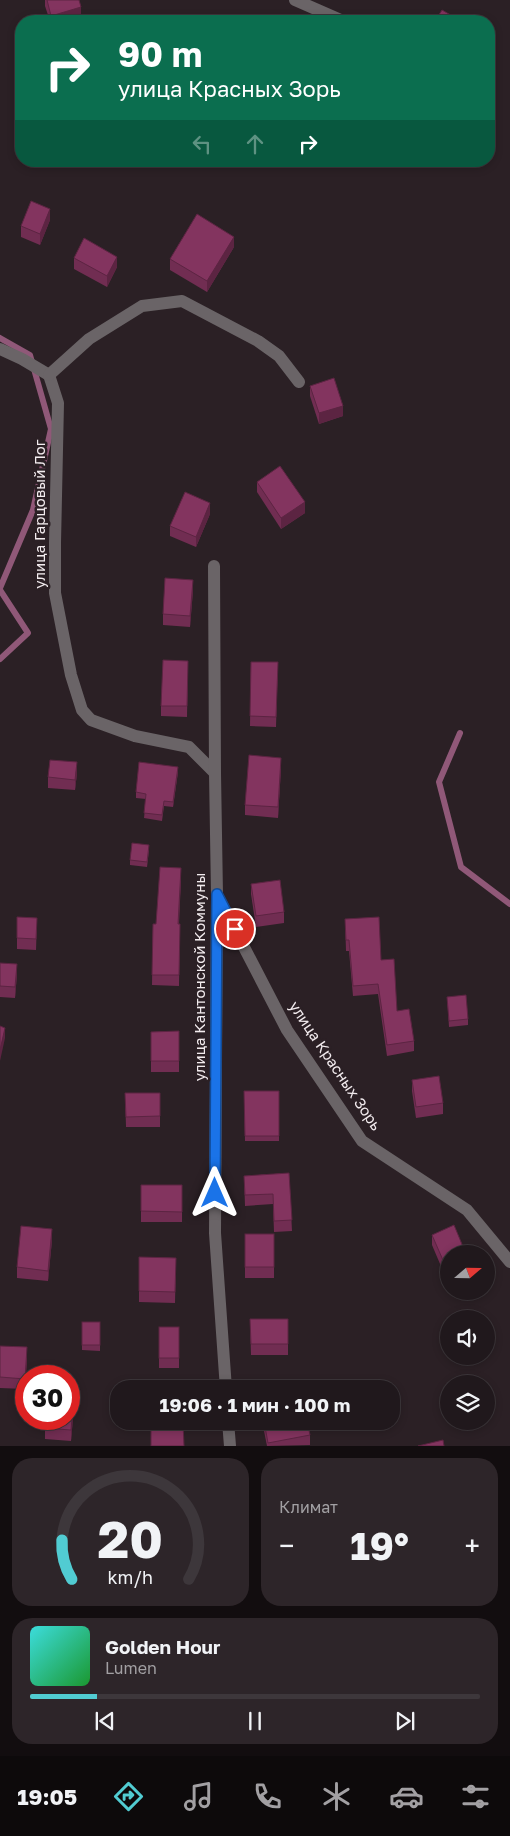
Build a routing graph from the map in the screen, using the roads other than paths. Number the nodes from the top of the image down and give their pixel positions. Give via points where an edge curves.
1 (294, 0) edge
2 (329, 15) edge
3 (0, 349) edge
4 (49, 375) junction
5 (299, 382) dead end
6 (214, 566) dead end
7 (215, 772) junction
8 (217, 894) junction
9 (510, 1262) edge
10 (225, 1380) edge
11 (229, 1430) edge
12 (230, 1446) edge

1 - 2 street
3 - 4 street
4 - 5 street via 89,340 142,306 182,301 258,341 279,356
4 - 7 street, улица Гарцовый Лог via 58,403 55,593 71,675 82,710 91,720 126,733 189,747
6 - 7 street, улица Кантонской Коммуны
7 - 8 street, улица Кантонской Коммуны
8 - 9 street, улица Красных Зорь via 287,1030 362,1141 467,1210
8 - 10 street, улица Кантонской Коммуны via 215,1233
11 - 12 street

